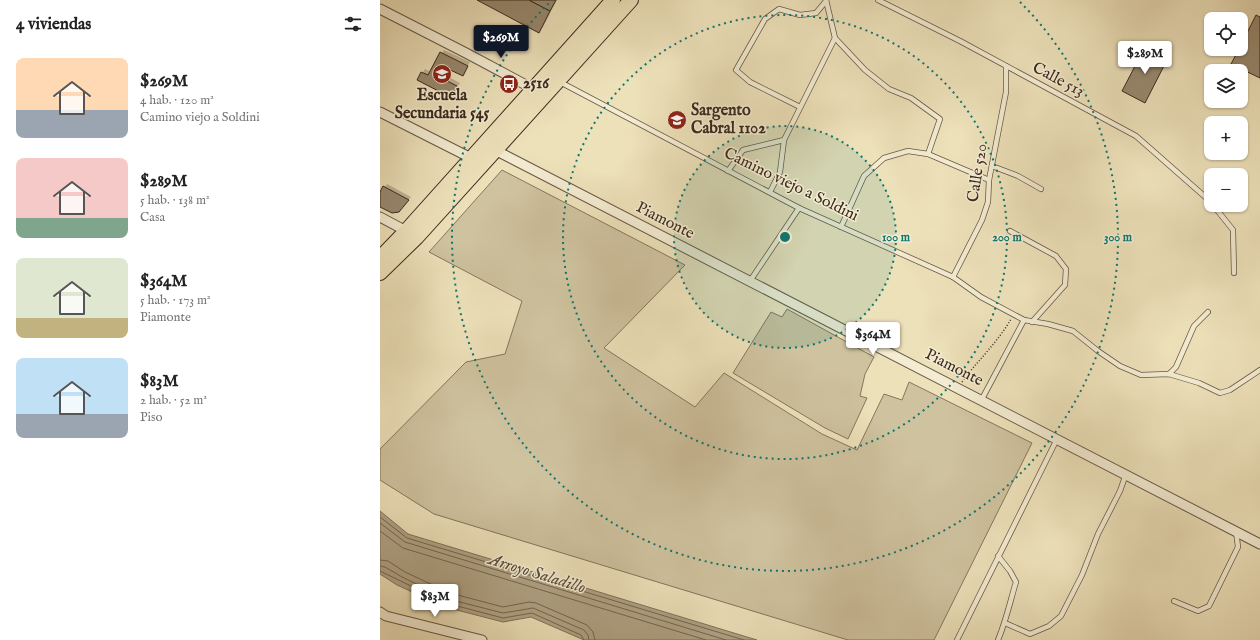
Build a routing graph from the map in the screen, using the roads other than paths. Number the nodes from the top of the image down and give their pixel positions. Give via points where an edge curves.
1 (613, 0) edge
2 (631, 0) edge
3 (826, 0) edge
4 (878, 0) edge
5 (380, 9) edge
6 (835, 38) junction
7 (1006, 66) junction
8 (552, 78) junction
9 (538, 94) junction
10 (800, 107) junction
11 (380, 112) edge
12 (784, 140) junction
13 (490, 147) junction
14 (928, 154) junction
15 (478, 161) junction
16 (992, 166) junction
17 (728, 171) junction
18 (988, 180) junction
19 (1041, 189) dead end
20 (770, 192) junction
21 (1204, 196) edge
22 (799, 208) junction
23 (1219, 212) edge
24 (380, 217) edge
25 (841, 226) junction
26 (1010, 231) dead end
27 (412, 234) junction
28 (380, 258) edge
29 (1234, 273) dead end
30 (380, 274) edge
31 (953, 277) junction
32 (750, 282) junction
33 (1208, 312) dead end
34 (1024, 320) junction
35 (1032, 322) junction
36 (1260, 370) edge
37 (1169, 374) junction
38 (982, 399) junction
39 (1057, 438) junction
40 (1126, 474) junction
41 (1236, 531) junction
42 (1260, 544) edge
43 (998, 556) junction
44 (1174, 601) dead end
45 (380, 612) edge
46 (1005, 623) junction
47 (482, 640) edge
48 (957, 640) edge
49 (998, 640) edge

1 - 8 main road
2 - 8 main road
3 - 6 lane
3 - 10 lane via 816,13 800,16 779,9 765,19 736,70 750,82
4 - 7 lane, Calle 513
5 - 9 street via 473,56
6 - 10 lane
6 - 14 lane via 865,70 889,89 911,98 940,119
7 - 16 lane, Calle 520 via 1006,92
7 - 21 lane, Calle 513 via 1136,136
8 - 9 main road
8 - 17 lane, Camino viejo a Soldini
9 - 13 main road
10 - 12 lane
11 - 15 street
12 - 17 lane via 743,150
12 - 20 lane via 780,172
13 - 15 main road
13 - 32 street, Piamonte
14 - 18 lane
14 - 25 lane via 908,151 884,158 864,176
15 - 27 main road
16 - 18 lane, Calle 520
16 - 19 lane
17 - 20 lane, Camino viejo a Soldini
18 - 31 lane, Calle 520 via 988,202 982,220
20 - 22 lane, Camino viejo a Soldini
22 - 25 lane, Camino viejo a Soldini
22 - 32 lane
23 - 29 lane via 1233,230
24 - 27 street
25 - 31 lane, Camino viejo a Soldini
26 - 35 lane via 1056,256 1066,269 1065,285
27 - 28 main road
27 - 30 main road
31 - 34 lane, Camino viejo a Soldini via 981,297
32 - 38 street, Piamonte
33 - 37 lane via 1194,326 1176,367
34 - 35 lane, Camino viejo a Soldini
34 - 38 lane
35 - 37 lane, Camino viejo a Soldini via 1073,331 1120,366 1141,376
36 - 37 lane, Camino viejo a Soldini via 1230,390 1220,393 1199,383
38 - 39 street, Piamonte
39 - 40 street, Piamonte
39 - 43 lane
40 - 41 street, Piamonte
40 - 46 lane via 1062,616 1049,626 1030,634
41 - 42 street, Piamonte
41 - 44 lane via 1238,547 1209,606 1198,612
43 - 46 lane via 1016,582
43 - 48 lane
45 - 47 street via 386,616
46 - 49 lane

